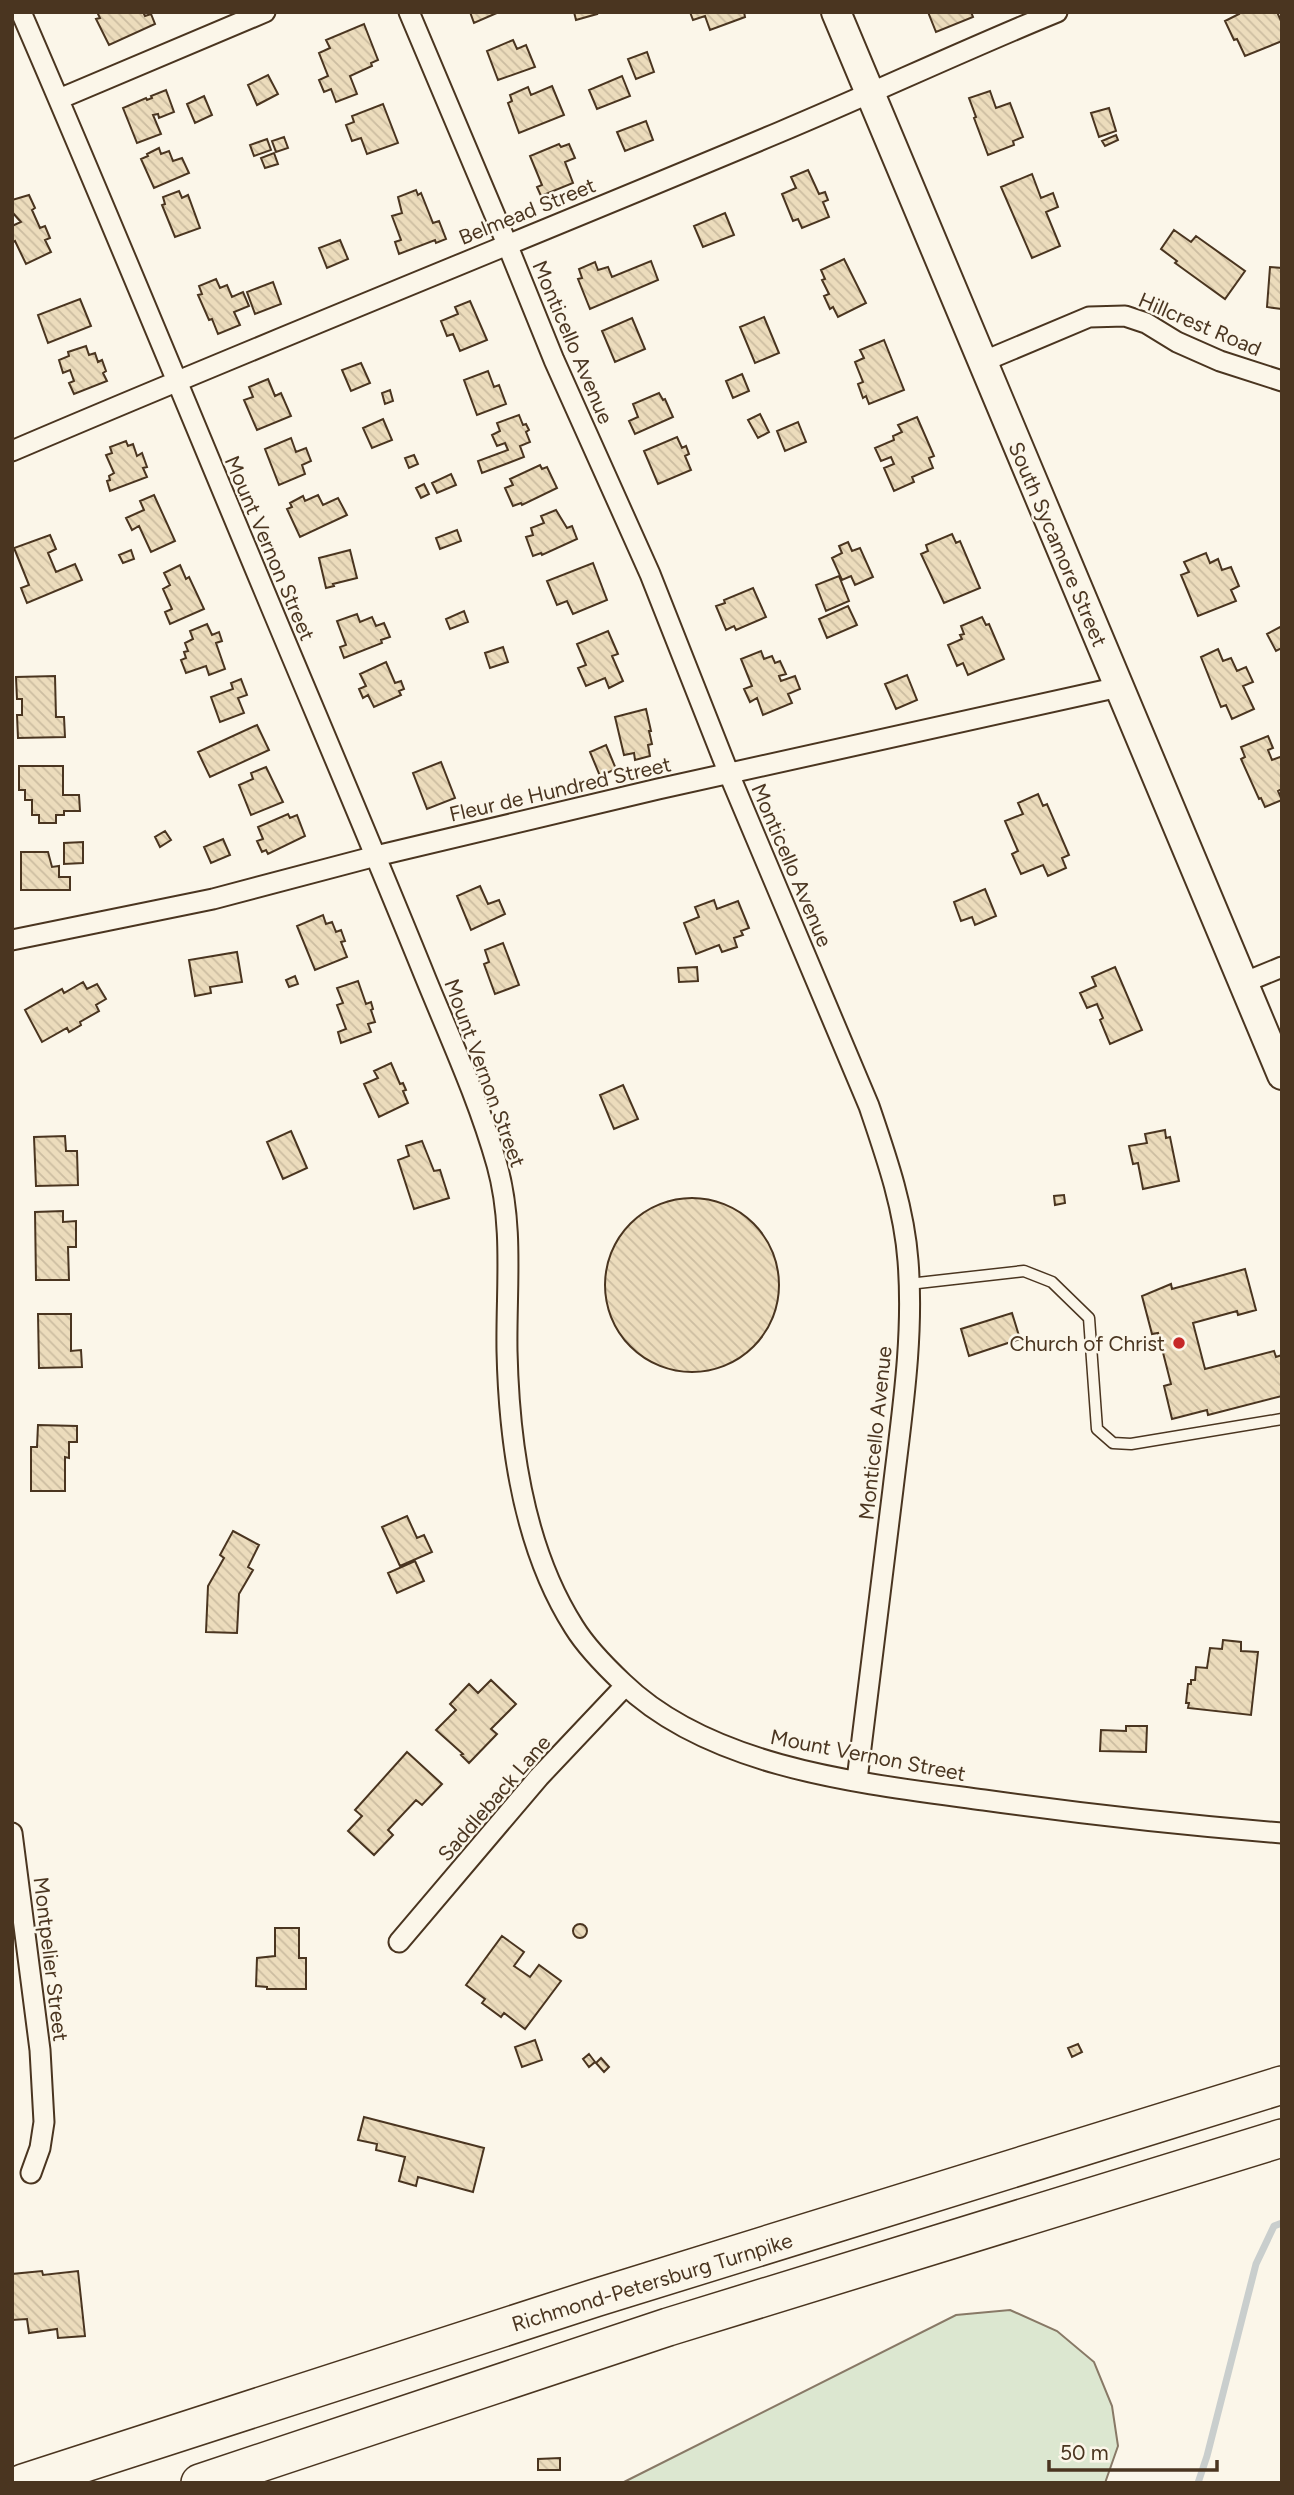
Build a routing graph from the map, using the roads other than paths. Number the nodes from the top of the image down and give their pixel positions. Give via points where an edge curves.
1 (22, 12) edge
2 (265, 12) edge
3 (409, 12) edge
4 (836, 12) edge
5 (1058, 12) edge
6 (870, 92) junction
7 (59, 99) junction
8 (507, 244) junction
9 (982, 362) junction
10 (1282, 381) edge
11 (176, 383) junction
12 (12, 451) edge
13 (1119, 687) junction
14 (729, 774) junction
15 (376, 856) junction
16 (12, 940) edge
17 (1282, 967) edge
18 (1243, 983) junction
19 (1282, 1075) edge
20 (909, 1284) junction
21 (1282, 1419) edge
22 (625, 1686) junction
23 (857, 1780) junction
24 (12, 1833) edge
25 (1282, 1833) edge
26 (399, 1942) dead end
27 (1282, 2085) edge
28 (1282, 2138) edge
29 (31, 2173) dead end
30 (23, 2483) edge
31 (200, 2483) edge

1 - 7 street, Mount Vernon Street
2 - 7 street
3 - 8 street, Monticello Avenue
4 - 6 main road, South Sycamore Street
5 - 6 street, Belmead Street
6 - 8 street, Belmead Street
6 - 9 main road, South Sycamore Street
7 - 11 street, Mount Vernon Street
8 - 11 street, Belmead Street
8 - 14 street, Monticello Avenue via 650,574
9 - 10 street, Hillcrest Road via 1089,317 1125,316 1220,362
9 - 13 main road, South Sycamore Street
11 - 12 street, Belmead Street
11 - 15 street, Mount Vernon Street
13 - 14 street, Fleur de Hundred Street
13 - 18 main road, South Sycamore Street
14 - 15 street, Fleur de Hundred Street
14 - 20 street, Monticello Avenue via 870,1106 900,1208
15 - 16 street, Fleur de Hundred Street via 213,900
15 - 22 street, Mount Vernon Street via 460,1061 497,1167 508,1247 511,1417 534,1539 575,1629
17 - 18 street
18 - 19 main road, South Sycamore Street
20 - 21 lane via 1024,1271 1052,1282 1088,1318 1097,1429 1113,1443 1131,1444
20 - 23 street, Monticello Avenue via 903,1402
22 - 23 street, Mount Vernon Street via 659,1713 740,1752
22 - 26 street, Saddleback Lane
23 - 25 street, Mount Vernon Street via 1064,1811
24 - 29 street, Montpelier Street via 41,2062 44,2122
27 - 30 highway, Richmond-Petersburg Turnpike via 595,2298
28 - 31 highway via 668,2327

